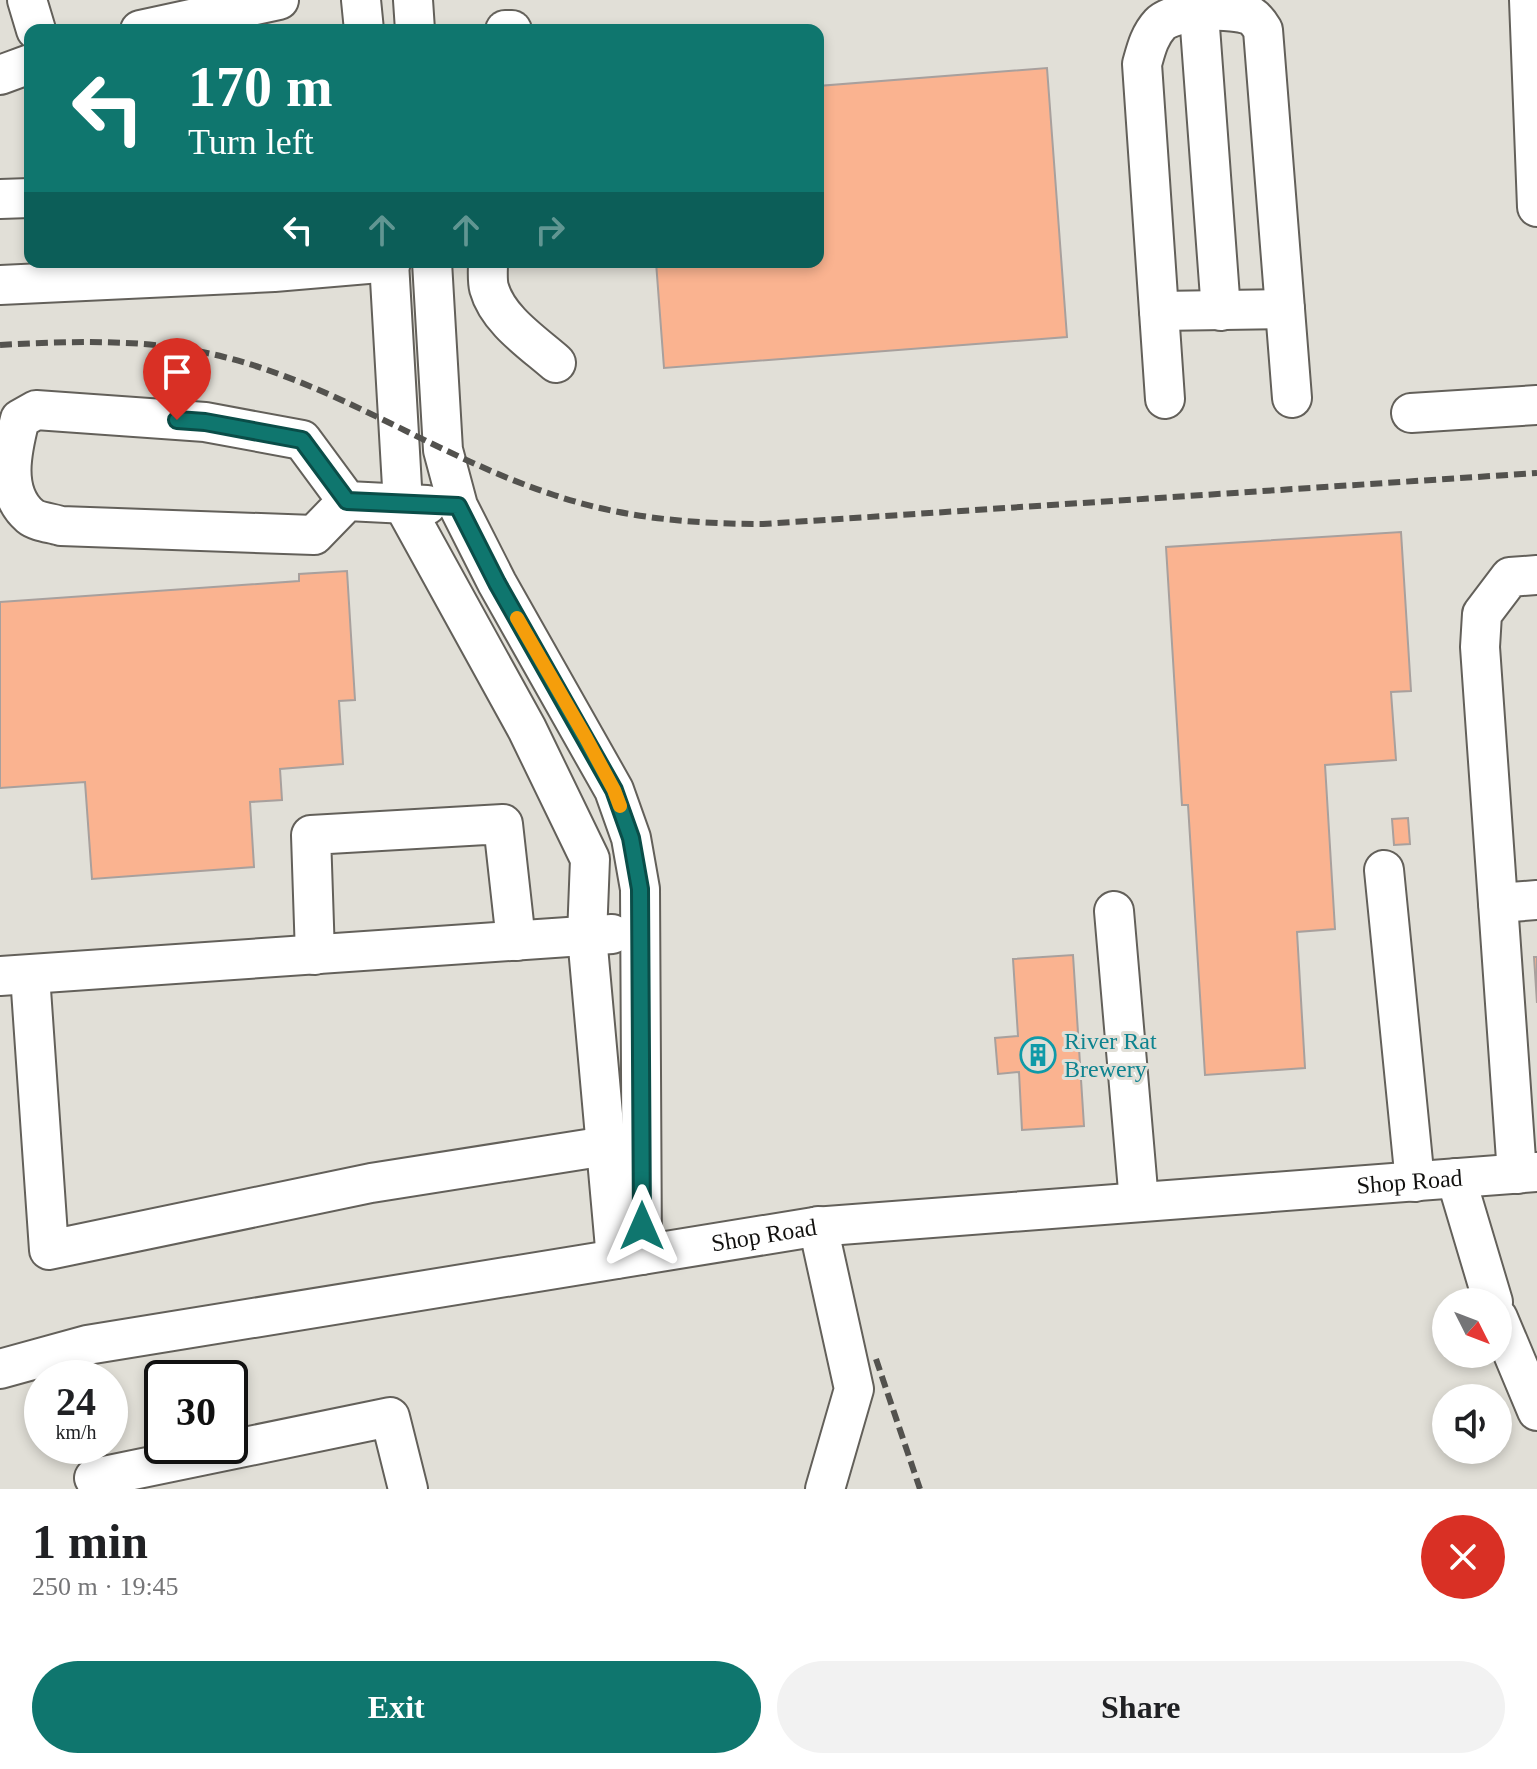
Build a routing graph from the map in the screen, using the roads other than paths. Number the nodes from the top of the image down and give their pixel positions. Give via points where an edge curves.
1 (27, 0) edge
2 (279, 0) edge
3 (361, 0) edge
4 (413, 0) edge
5 (1529, 0) edge
6 (1198, 6) edge
7 (34, 24) edge
8 (168, 24) edge
9 (363, 24) edge
10 (415, 24) edge
11 (24, 66) edge
12 (0, 75) edge
13 (24, 198) edge
14 (0, 199) edge
15 (1537, 207) edge
16 (258, 268) edge
17 (389, 268) edge
18 (432, 268) edge
19 (488, 268) edge
20 (0, 285) edge
21 (1285, 309) junction
22 (1159, 311) junction
23 (1221, 311) junction
24 (556, 363) dead end
25 (1292, 398) dead end
26 (1165, 399) dead end
27 (1537, 405) edge
28 (1411, 413) dead end
29 (347, 501) junction
30 (403, 504) junction
31 (458, 506) junction
32 (1537, 575) edge
33 (1384, 870) dead end
34 (1537, 900) edge
35 (1498, 903) junction
36 (1114, 911) dead end
37 (640, 932) junction
38 (587, 936) junction
39 (516, 941) junction
40 (315, 955) junction
41 (15, 976) edge
42 (606, 1146) junction
43 (1527, 1173) edge
44 (1456, 1178) junction
45 (1415, 1182) junction
46 (1139, 1202) junction
47 (818, 1226) junction
48 (629, 1257) junction
49 (1489, 1288) edge
50 (1512, 1351) edge
51 (70, 1360) edge
52 (24, 1368) edge
53 (0, 1369) edge
54 (1537, 1411) edge
55 (92, 1471) edge
56 (408, 1489) edge
57 (825, 1489) edge

1 - 7 street
2 - 8 street
3 - 9 street
4 - 10 street
5 - 15 street
6 - 21 street via 1253,16 1263,30
6 - 22 street via 1161,23 1142,64
6 - 23 street
11 - 12 street
13 - 14 street
16 - 20 street
17 - 30 street
18 - 31 street via 443,450
19 - 24 street via 488,286 498,308
21 - 23 street
21 - 25 street
22 - 23 street
22 - 26 street
27 - 28 street
29 - 29 street via 314,535 61,526 32,518 15,497 11,454 20,419 36,410 205,422 302,440
29 - 30 street
30 - 31 street
30 - 38 street via 527,729 590,859
31 - 37 street via 614,790 631,838 640,889
32 - 35 street via 1510,577 1482,614
33 - 45 street
34 - 35 street
35 - 43 street
36 - 46 street
37 - 38 street
37 - 48 street
38 - 39 street
38 - 42 street
39 - 40 street
39 - 40 street via 503,824 311,835
40 - 41 street
41 - 42 street via 49,1250 371,1183
42 - 48 street
43 - 44 street, Shop Road
44 - 45 street, Shop Road
44 - 49 street
45 - 46 street, Shop Road
46 - 47 street, Shop Road
47 - 48 street, Shop Road
47 - 57 street via 854,1389
48 - 51 street, Shop Road via 87,1345
50 - 54 street
52 - 53 street, Shop Road
55 - 56 street via 390,1417

